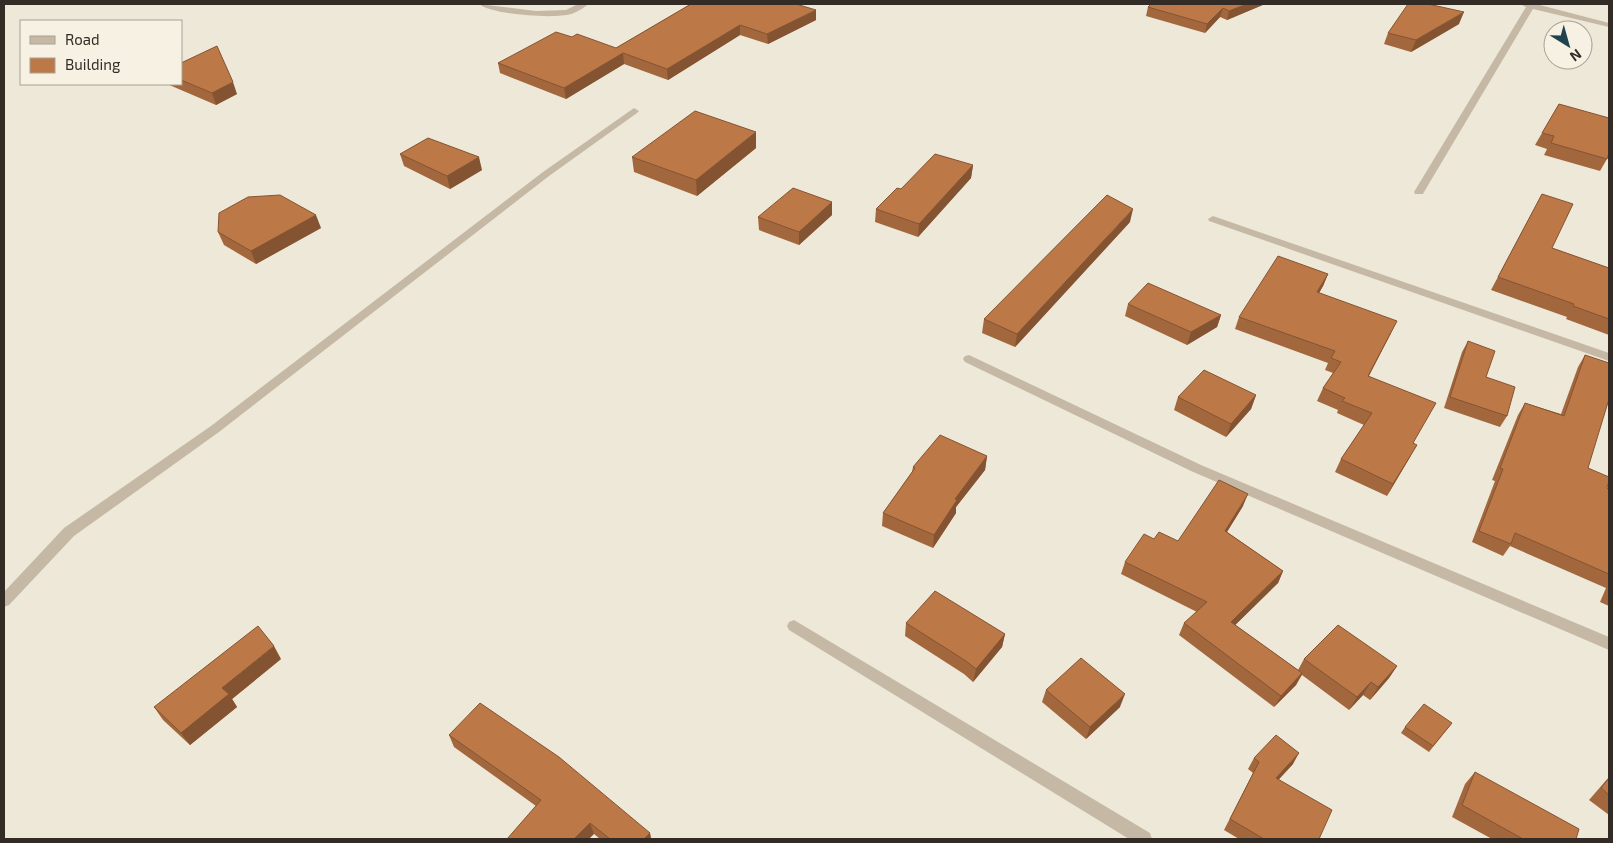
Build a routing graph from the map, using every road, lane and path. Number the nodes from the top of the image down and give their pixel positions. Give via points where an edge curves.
1 (483, 4) edge
2 (584, 4) edge
3 (1528, 4) edge
4 (1609, 24) edge
5 (634, 111) dead end
6 (1419, 192) dead end
7 (1213, 219) dead end
8 (1609, 357) edge
9 (969, 359) dead end
10 (4, 601) edge
11 (794, 626) dead end
12 (1609, 644) edge
13 (1144, 839) edge

1 - 2 street via 497,10 536,13 568,12
3 - 4 street
3 - 6 street
5 - 10 street via 546,174 215,429 69,532
7 - 8 street
9 - 12 street via 1196,468
11 - 13 street

